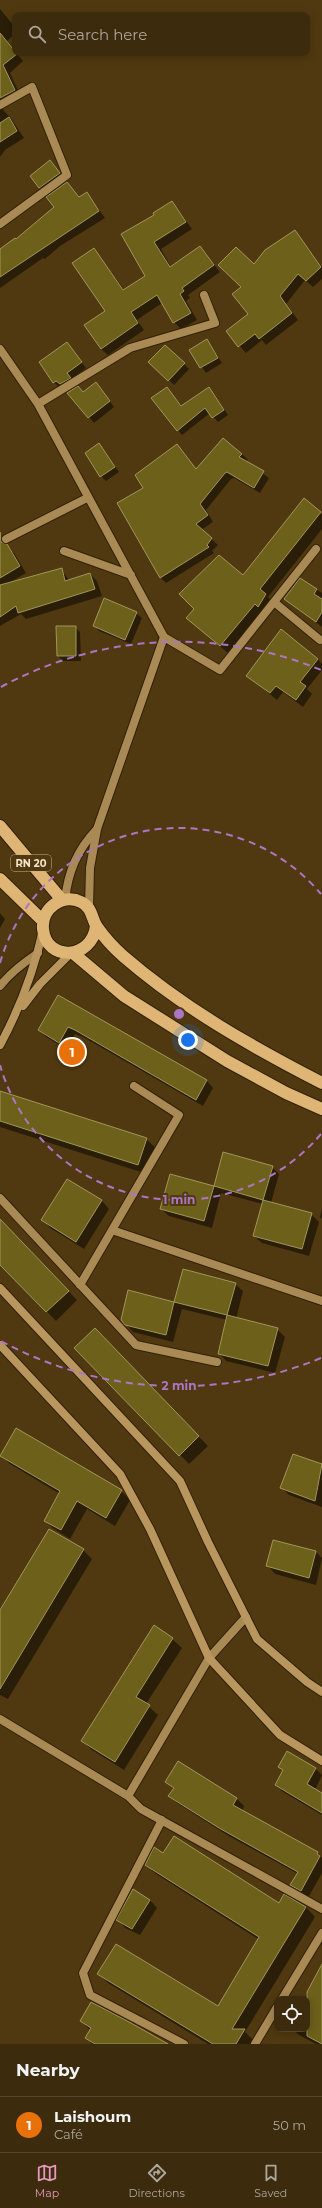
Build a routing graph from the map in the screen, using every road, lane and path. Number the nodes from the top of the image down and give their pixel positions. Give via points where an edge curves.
1 (0, 105) edge
2 (0, 224) edge
3 (204, 295) dead end
4 (0, 349) edge
5 (38, 404) junction
6 (87, 498) junction
7 (6, 539) dead end
8 (316, 549) dead end
9 (64, 551) dead end
10 (131, 575) junction
11 (274, 602) junction
12 (164, 637) junction
13 (320, 640) dead end
14 (0, 826) edge
15 (97, 829) junction
16 (0, 879) edge
17 (64, 900) junction
18 (89, 908) junction
19 (43, 926) junction
20 (96, 926) junction
21 (38, 953) junction
22 (72, 953) junction
23 (0, 986) edge
24 (13, 1020) junction
25 (0, 1045) edge
26 (322, 1083) edge
27 (134, 1086) dead end
28 (322, 1109) edge
29 (0, 1198) edge
30 (112, 1230) junction
31 (80, 1285) junction
32 (0, 1288) edge
33 (322, 1301) edge
34 (0, 1346) edge
35 (217, 1362) dead end
36 (246, 1616) junction
37 (208, 1658) junction
38 (322, 1692) edge
39 (0, 1719) edge
40 (322, 1761) edge
41 (128, 1796) junction
42 (162, 1820) junction
43 (322, 1909) edge
44 (322, 1933) edge
45 (284, 1996) edge
46 (274, 2012) edge
47 (184, 2044) edge
48 (255, 2044) edge

1 - 2 street via 32,87 67,175
3 - 5 street via 215,323 130,348
4 - 5 street
5 - 6 street
6 - 7 street
6 - 10 street
8 - 11 street
9 - 10 street
10 - 12 street
11 - 12 street via 220,670
11 - 13 street
12 - 15 street
14 - 17 highway, RN 20
15 - 17 street via 80,849 74,861
15 - 18 street via 90,868
16 - 19 highway, RN 20
17 - 18 highway via 74,900
17 - 19 highway via 53,904 46,912
18 - 20 highway
19 - 21 street
19 - 22 highway via 49,944 55,949
20 - 22 highway via 92,941 80,951
20 - 26 highway via 122,955 170,993 229,1033
21 - 23 street via 8,975
21 - 24 street via 26,991
22 - 24 street via 40,984
22 - 28 highway via 124,996 227,1061
24 - 25 street
27 - 30 street via 179,1115
29 - 31 street
30 - 31 street
30 - 33 street
31 - 35 street via 136,1345
32 - 36 street via 180,1481
34 - 37 street via 120,1474 150,1529
36 - 37 street
36 - 38 street via 257,1639
37 - 40 street via 280,1735
37 - 41 street
39 - 41 street
41 - 42 street via 141,1808
42 - 43 street
42 - 47 street via 83,1973 90,1995
44 - 45 street
46 - 48 street

